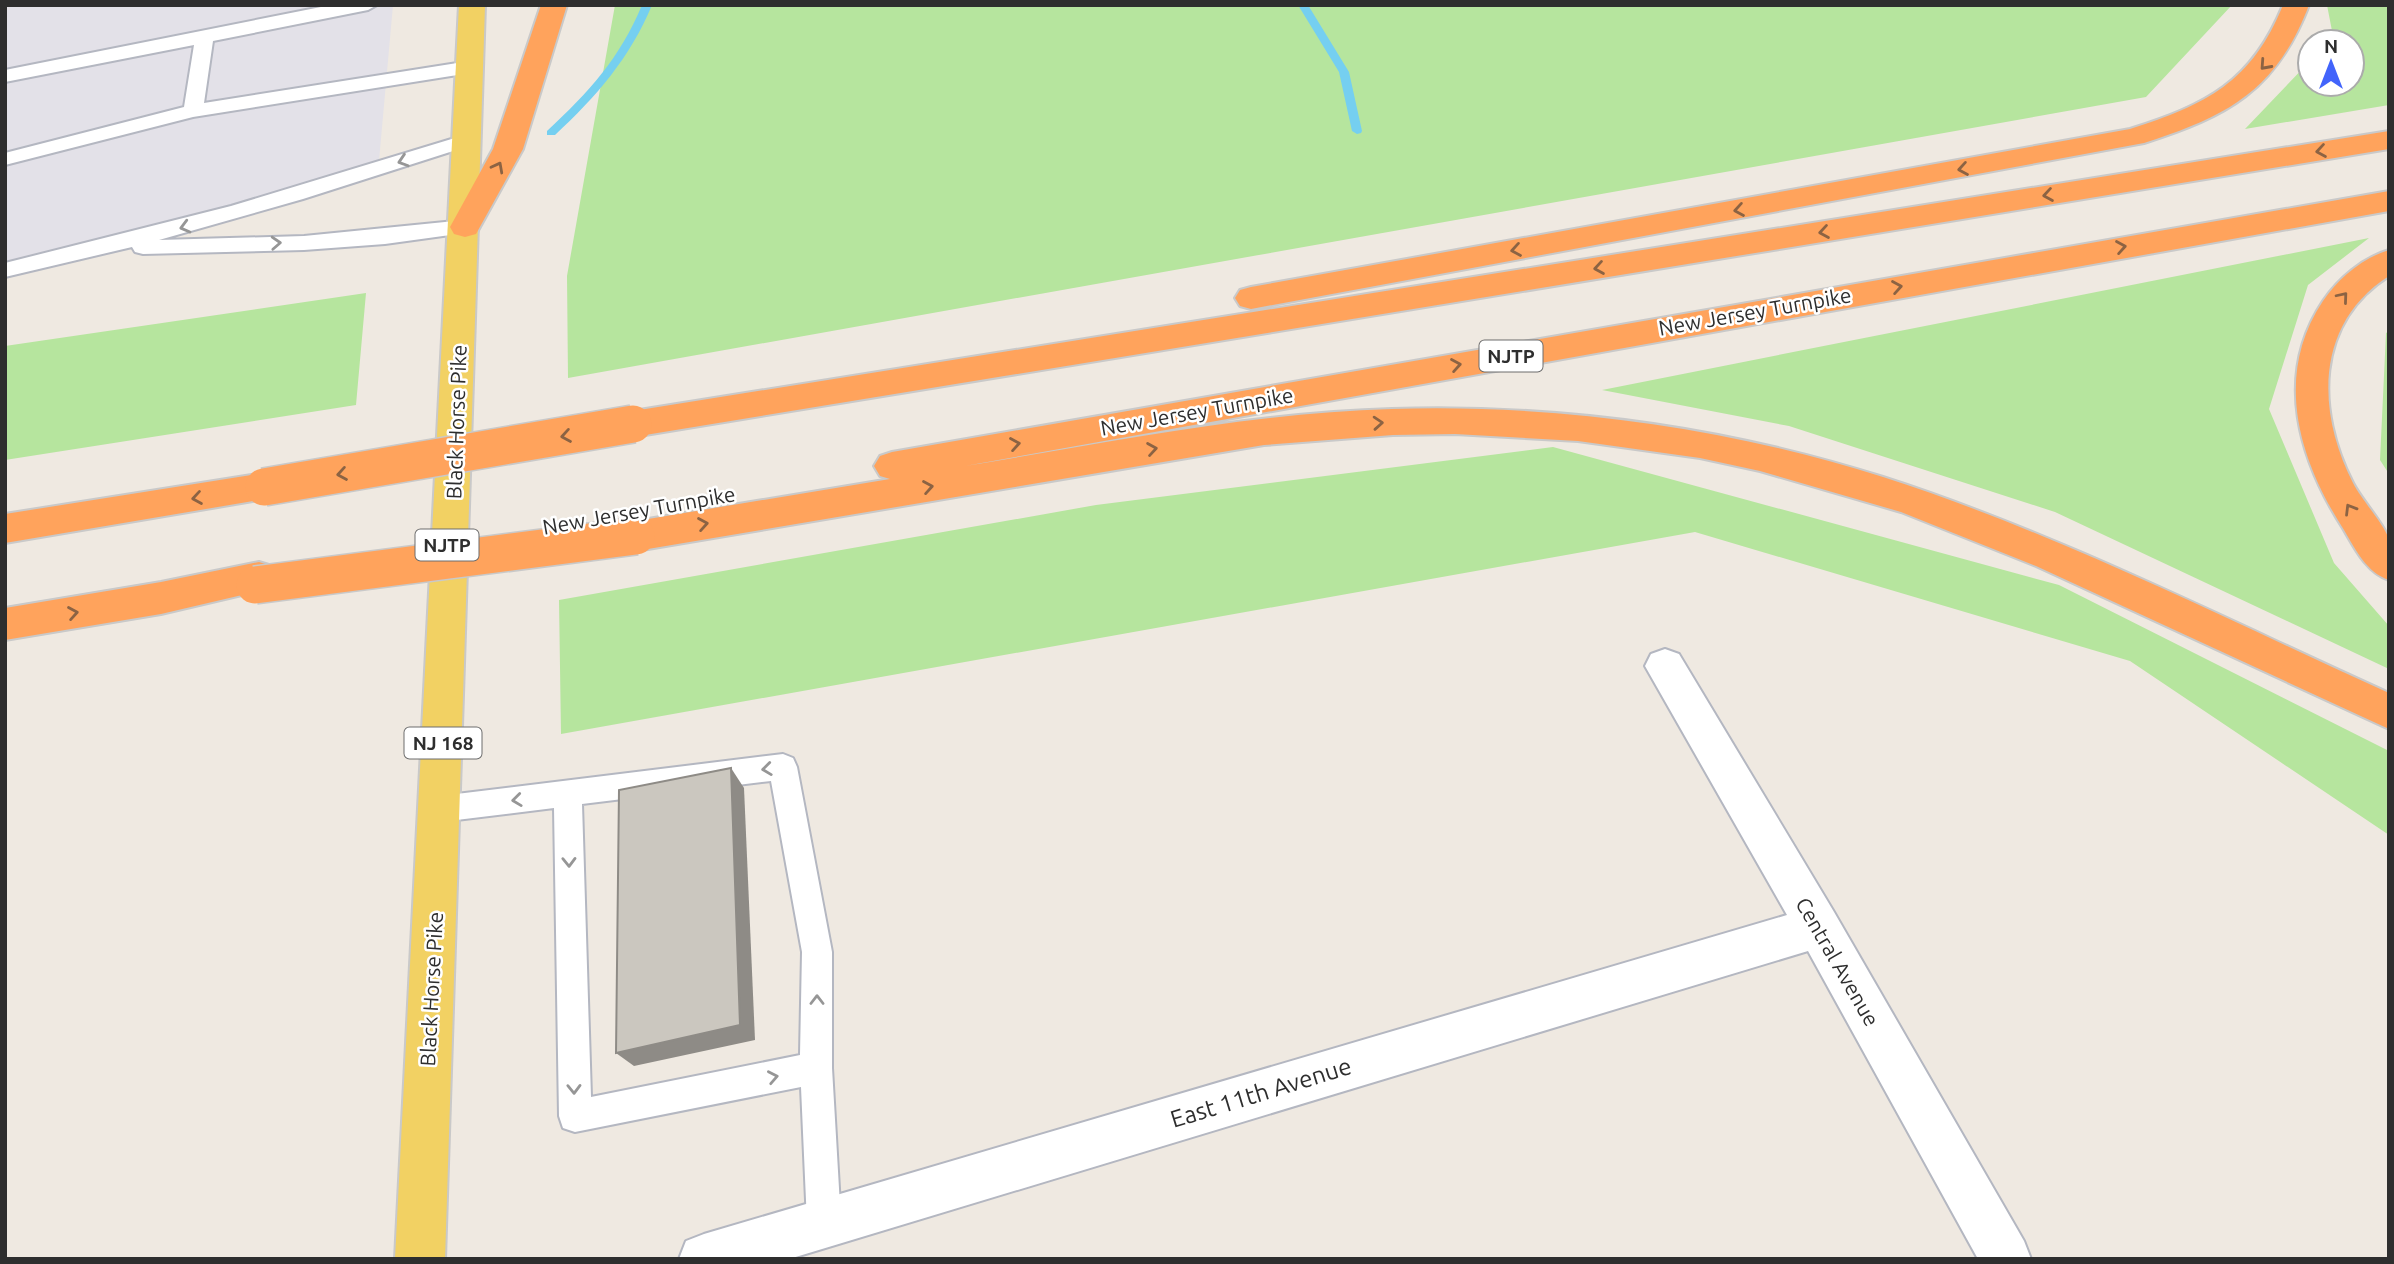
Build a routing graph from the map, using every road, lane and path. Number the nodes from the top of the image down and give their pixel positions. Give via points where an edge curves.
1 (369, 5) edge
2 (472, 5) edge
3 (554, 5) edge
4 (2295, 5) edge
5 (204, 37) junction
6 (470, 67) junction
7 (5, 76) edge
8 (193, 111) junction
9 (468, 140) junction
10 (2389, 140) edge
11 (5, 159) edge
12 (2389, 201) edge
13 (465, 228) junction
14 (110, 247) junction
15 (2389, 261) edge
16 (5, 270) edge
17 (633, 424) junction
18 (635, 524) junction
19 (5, 528) edge
20 (2389, 565) edge
21 (5, 624) edge
22 (1665, 666) dead end
23 (2389, 712) edge
24 (568, 794) junction
25 (440, 809) junction
26 (1818, 927) junction
27 (817, 1068) junction
28 (824, 1223) junction
29 (420, 1259) edge
30 (704, 1259) edge
31 (2006, 1259) edge

1 - 5 lane
2 - 6 main road, Black Horse Pike / NJ 168
13 -> 3 highway via 508,149
4 -> 17 highway via 2288,31 2256,75 2203,112 2134,138 1181,311
5 - 7 lane
5 - 8 lane
6 - 8 lane
6 - 9 main road, Black Horse Pike / NJ 168
8 - 11 lane
9 - 13 main road, Black Horse Pike / NJ 168
9 -> 14 lane via 283,200
10 -> 17 highway
18 -> 12 highway, New Jersey Turnpike / NJTP
14 -> 13 lane via 388,238
13 - 25 main road, Black Horse Pike / NJ 168
14 - 16 lane
20 -> 15 highway via 2341,495 2325,459 2314,418 2312,382 2315,349 2328,318 2346,292
17 -> 19 highway, bridge
21 -> 18 highway, bridge
18 -> 23 highway via 1225,438 1390,422 1555,426 1634,434 1796,466 1964,520
22 - 26 street, Central Avenue
24 -> 25 lane
27 -> 24 lane via 817,953 783,767
24 -> 27 lane via 575,1116
25 - 29 main road, Black Horse Pike / NJ 168
26 - 28 street, East 11th Avenue
26 - 31 street, Central Avenue
27 - 28 lane
28 - 30 street, East 11th Avenue

